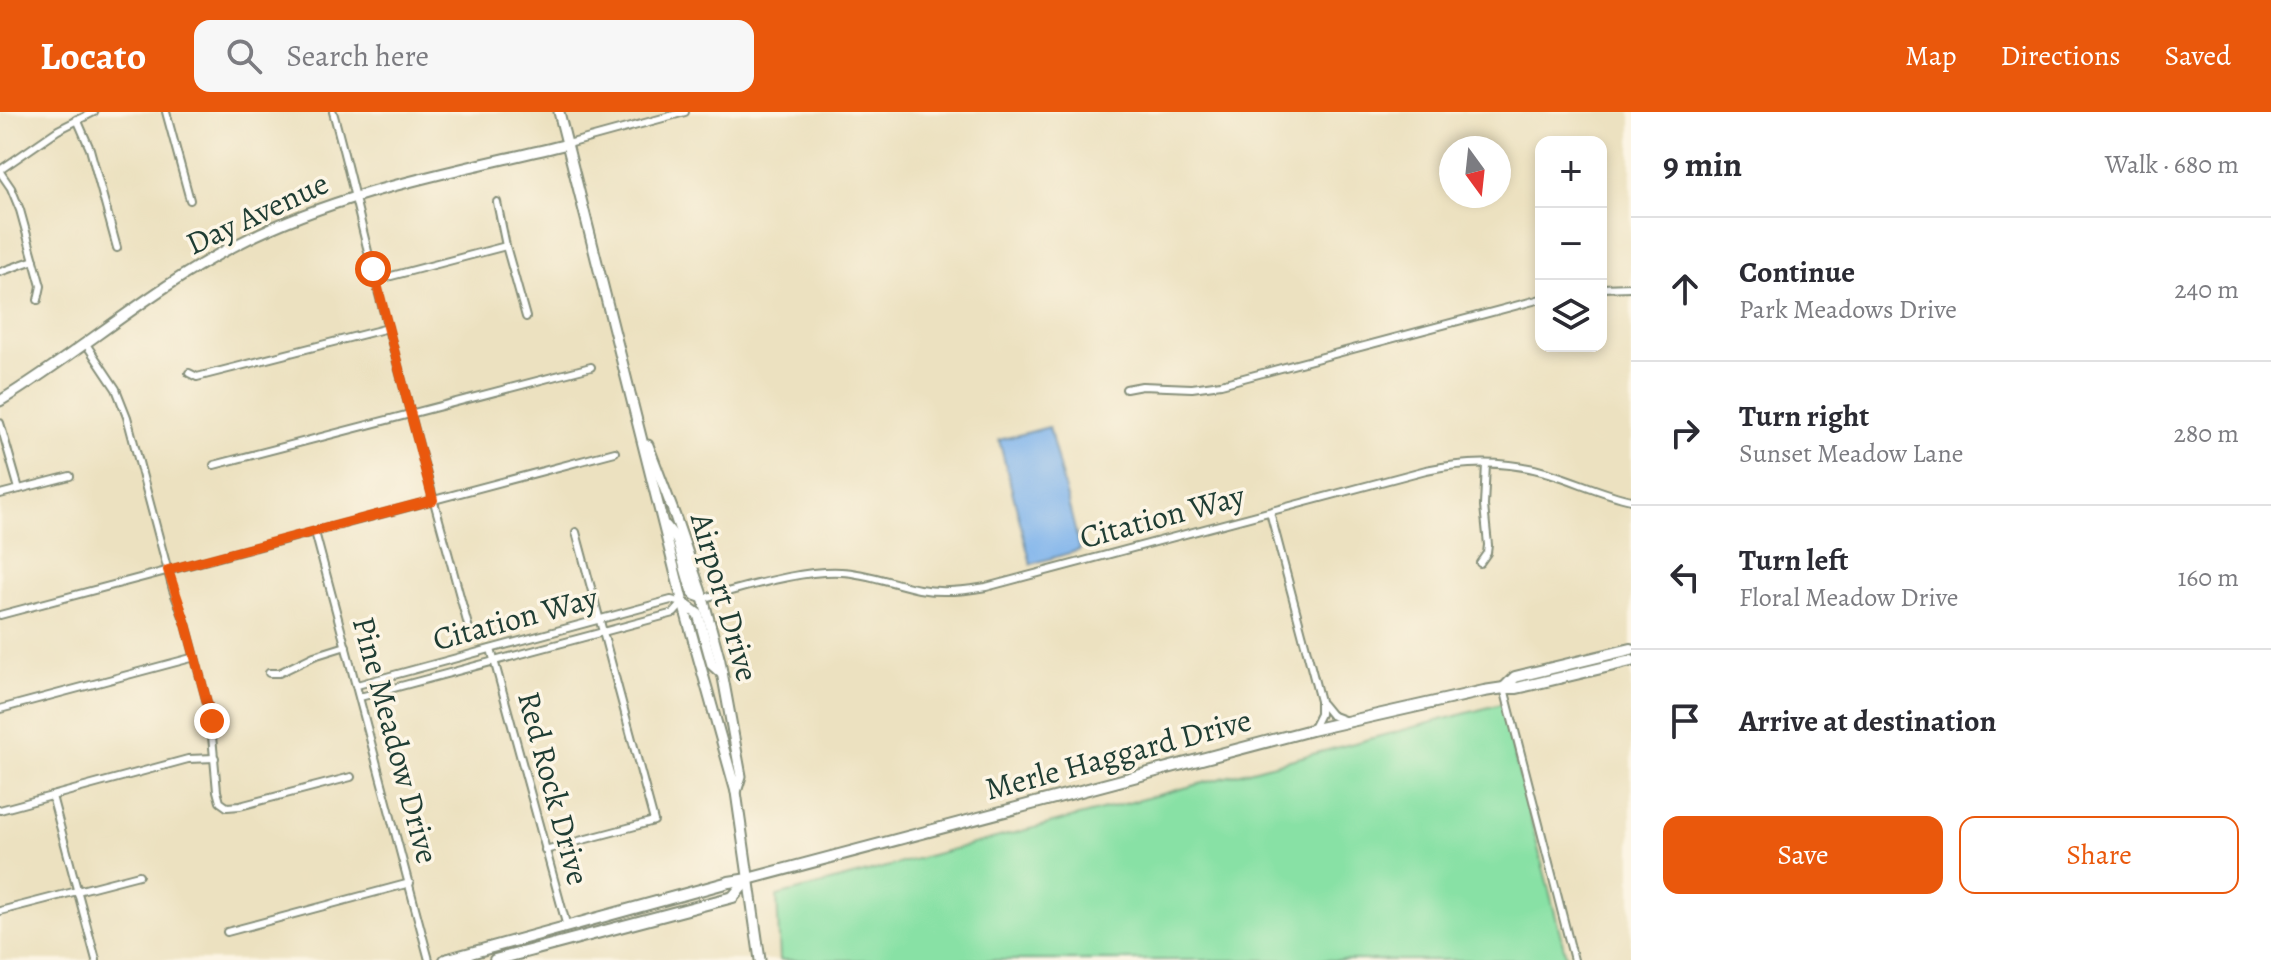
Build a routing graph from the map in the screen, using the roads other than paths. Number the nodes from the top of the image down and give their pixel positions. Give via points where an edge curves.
1 (94, 112) edge
2 (166, 112) edge
3 (333, 112) edge
4 (559, 112) edge
5 (685, 112) edge
6 (77, 119) junction
7 (568, 144) junction
8 (0, 171) edge
9 (356, 196) junction
10 (190, 200) dead end
11 (497, 202) dead end
12 (506, 246) junction
13 (117, 248) dead end
14 (34, 260) junction
15 (0, 272) edge
16 (376, 280) junction
17 (1631, 287) edge
18 (1607, 288) edge
19 (38, 300) dead end
20 (1535, 301) edge
21 (526, 317) dead end
22 (388, 328) junction
23 (86, 344) junction
24 (591, 367) dead end
25 (189, 373) dead end
26 (1126, 389) dead end
27 (0, 401) edge
28 (411, 414) junction
29 (637, 421) junction
30 (0, 423) edge
31 (615, 452) dead end
32 (1486, 464) junction
33 (214, 465) dead end
34 (70, 476) dead end
35 (19, 489) junction
36 (0, 494) edge
37 (433, 500) junction
38 (1631, 500) edge
39 (1270, 512) junction
40 (662, 522) junction
41 (315, 532) junction
42 (576, 532) dead end
43 (1480, 563) dead end
44 (168, 570) junction
45 (703, 598) junction
46 (683, 603) junction
47 (0, 615) edge
48 (599, 620) junction
49 (469, 629) dead end
50 (602, 632) junction
51 (346, 646) junction
52 (491, 649) junction
53 (1631, 649) edge
54 (195, 657) junction
55 (494, 661) junction
56 (1631, 661) edge
57 (269, 673) dead end
58 (723, 675) junction
59 (357, 685) junction
60 (1504, 688) junction
61 (360, 697) junction
62 (1320, 701) junction
63 (0, 709) edge
64 (1353, 720) junction
65 (1311, 730) junction
66 (215, 758) junction
67 (351, 777) dead end
68 (736, 792) junction
69 (52, 796) junction
70 (0, 810) edge
71 (545, 850) junction
72 (139, 875) dead end
73 (748, 879) junction
74 (410, 883) junction
75 (78, 891) junction
76 (0, 911) edge
77 (567, 927) junction
78 (227, 932) dead end
79 (96, 960) edge
80 (429, 960) edge
81 (445, 960) edge
82 (495, 960) edge
83 (760, 960) edge
84 (1574, 960) edge

1 - 6 street
2 - 10 street
3 - 9 street
4 - 7 main road, Airport Drive
5 - 7 street
6 - 8 street
6 - 13 street
7 - 9 main road, Day Avenue
7 - 29 main road, Airport Drive
8 - 14 street via 16,199
9 - 16 street
9 - 23 main road, Day Avenue via 240,243
11 - 12 street
12 - 16 street
12 - 21 street
14 - 15 street
14 - 19 street via 41,286
16 - 22 street
17 - 18 street
20 - 26 street via 1221,384
22 - 25 street via 197,377
22 - 28 street
23 - 27 main road, Day Avenue
23 - 44 street via 121,400
24 - 28 street
28 - 33 street
28 - 37 street
29 - 40 main road, Airport Drive
29 - 45 main road, Airport Drive
30 - 35 street
31 - 37 street
32 - 38 street, Citation Way via 1536,470
32 - 39 street, Citation Way via 1426,470
32 - 43 street via 1488,545
34 - 35 street
35 - 36 street
37 - 41 street
37 - 49 street
39 - 45 street, Citation Way via 974,589 927,590 868,575 828,572
39 - 62 street
40 - 45 main road via 677,540 691,589
40 - 46 main road, Airport Drive
41 - 44 street
41 - 51 street, Pine Meadow Drive
42 - 48 street
44 - 47 street
44 - 54 street
45 - 58 main road, Airport Drive
46 - 48 street, Citation Way via 671,600
46 - 50 street, Citation Way via 674,613
46 - 58 main road via 698,614 712,665
46 - 68 main road, Airport Drive
48 - 50 street
48 - 52 street, Citation Way
50 - 55 street, Citation Way
50 - 71 street via 654,821
51 - 57 street
51 - 59 street, Pine Meadow Drive
52 - 55 street, Red Rock Drive
52 - 59 street, Citation Way
53 - 60 main road, Merle Haggard Drive via 1515,677
54 - 63 street
54 - 66 street via 212,721
55 - 61 street, Citation Way
55 - 71 street, Red Rock Drive
56 - 60 main road, Merle Haggard Drive
58 - 68 main road, Airport Drive via 741,776
59 - 61 street, Pine Meadow Drive
60 - 64 main road, Merle Haggard Drive
60 - 84 street
61 - 74 street, Pine Meadow Drive
62 - 64 street via 1335,717
62 - 65 street
64 - 65 main road, Merle Haggard Drive
65 - 73 main road, Merle Haggard Drive
66 - 67 street via 217,791 227,807
66 - 69 street via 188,759
68 - 73 main road, Airport Drive
69 - 70 street
69 - 75 street
71 - 77 street, Red Rock Drive
72 - 75 street
73 - 77 main road, Merle Haggard Drive
73 - 82 main road, Merle Haggard Drive via 733,897
73 - 83 main road, Airport Drive
74 - 78 street
74 - 80 street, Pine Meadow Drive
75 - 76 street
75 - 79 street
77 - 81 main road, Merle Haggard Drive

